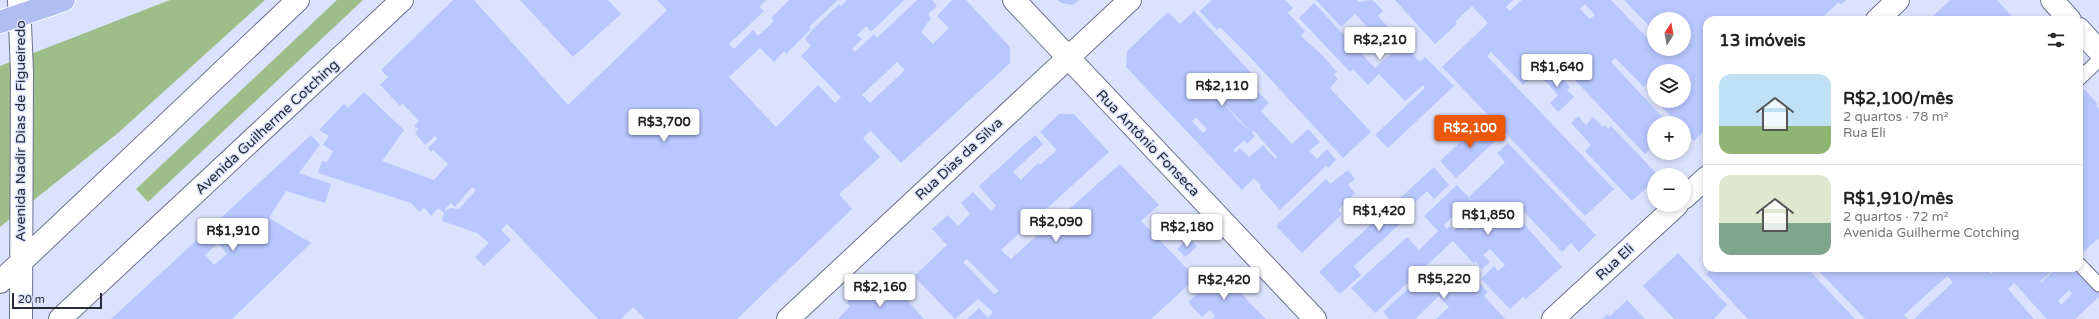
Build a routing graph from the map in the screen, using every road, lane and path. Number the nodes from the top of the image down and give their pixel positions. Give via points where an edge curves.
1 (64, 0) edge
2 (298, 0) edge
3 (402, 0) edge
4 (1014, 0) edge
5 (1130, 0) edge
6 (1898, 0) edge
7 (2052, 0) edge
8 (12, 13) edge
9 (1881, 16) edge
10 (2066, 16) edge
11 (2083, 33) edge
12 (2099, 51) edge
13 (1068, 59) junction
14 (2099, 60) edge
15 (2083, 76) edge
16 (1703, 181) edge
17 (1691, 192) edge
18 (1669, 212) edge
19 (20, 263) junction
20 (2083, 268) edge
21 (0, 282) edge
22 (2099, 285) edge
23 (21, 319) edge
24 (60, 319) edge
25 (788, 319) edge
26 (1315, 319) edge
27 (1553, 319) edge

1 - 8 highway
2 - 19 street
3 - 24 street, Avenida Guilherme Cotching
4 - 13 street, Rua Antônio Fonseca
5 - 13 street, Rua Dias da Silva
6 - 9 street
7 - 10 street
8 - 19 street, Avenida Nadir Dias de Figueiredo via 22,72
11 - 12 street
13 - 25 street, Rua Dias da Silva
13 - 26 street, Rua Antônio Fonseca
14 - 15 lane
16 - 17 street
18 - 27 street, Rua Eli
19 - 21 street
19 - 23 street, Avenida Nadir Dias de Figueiredo
20 - 22 lane

